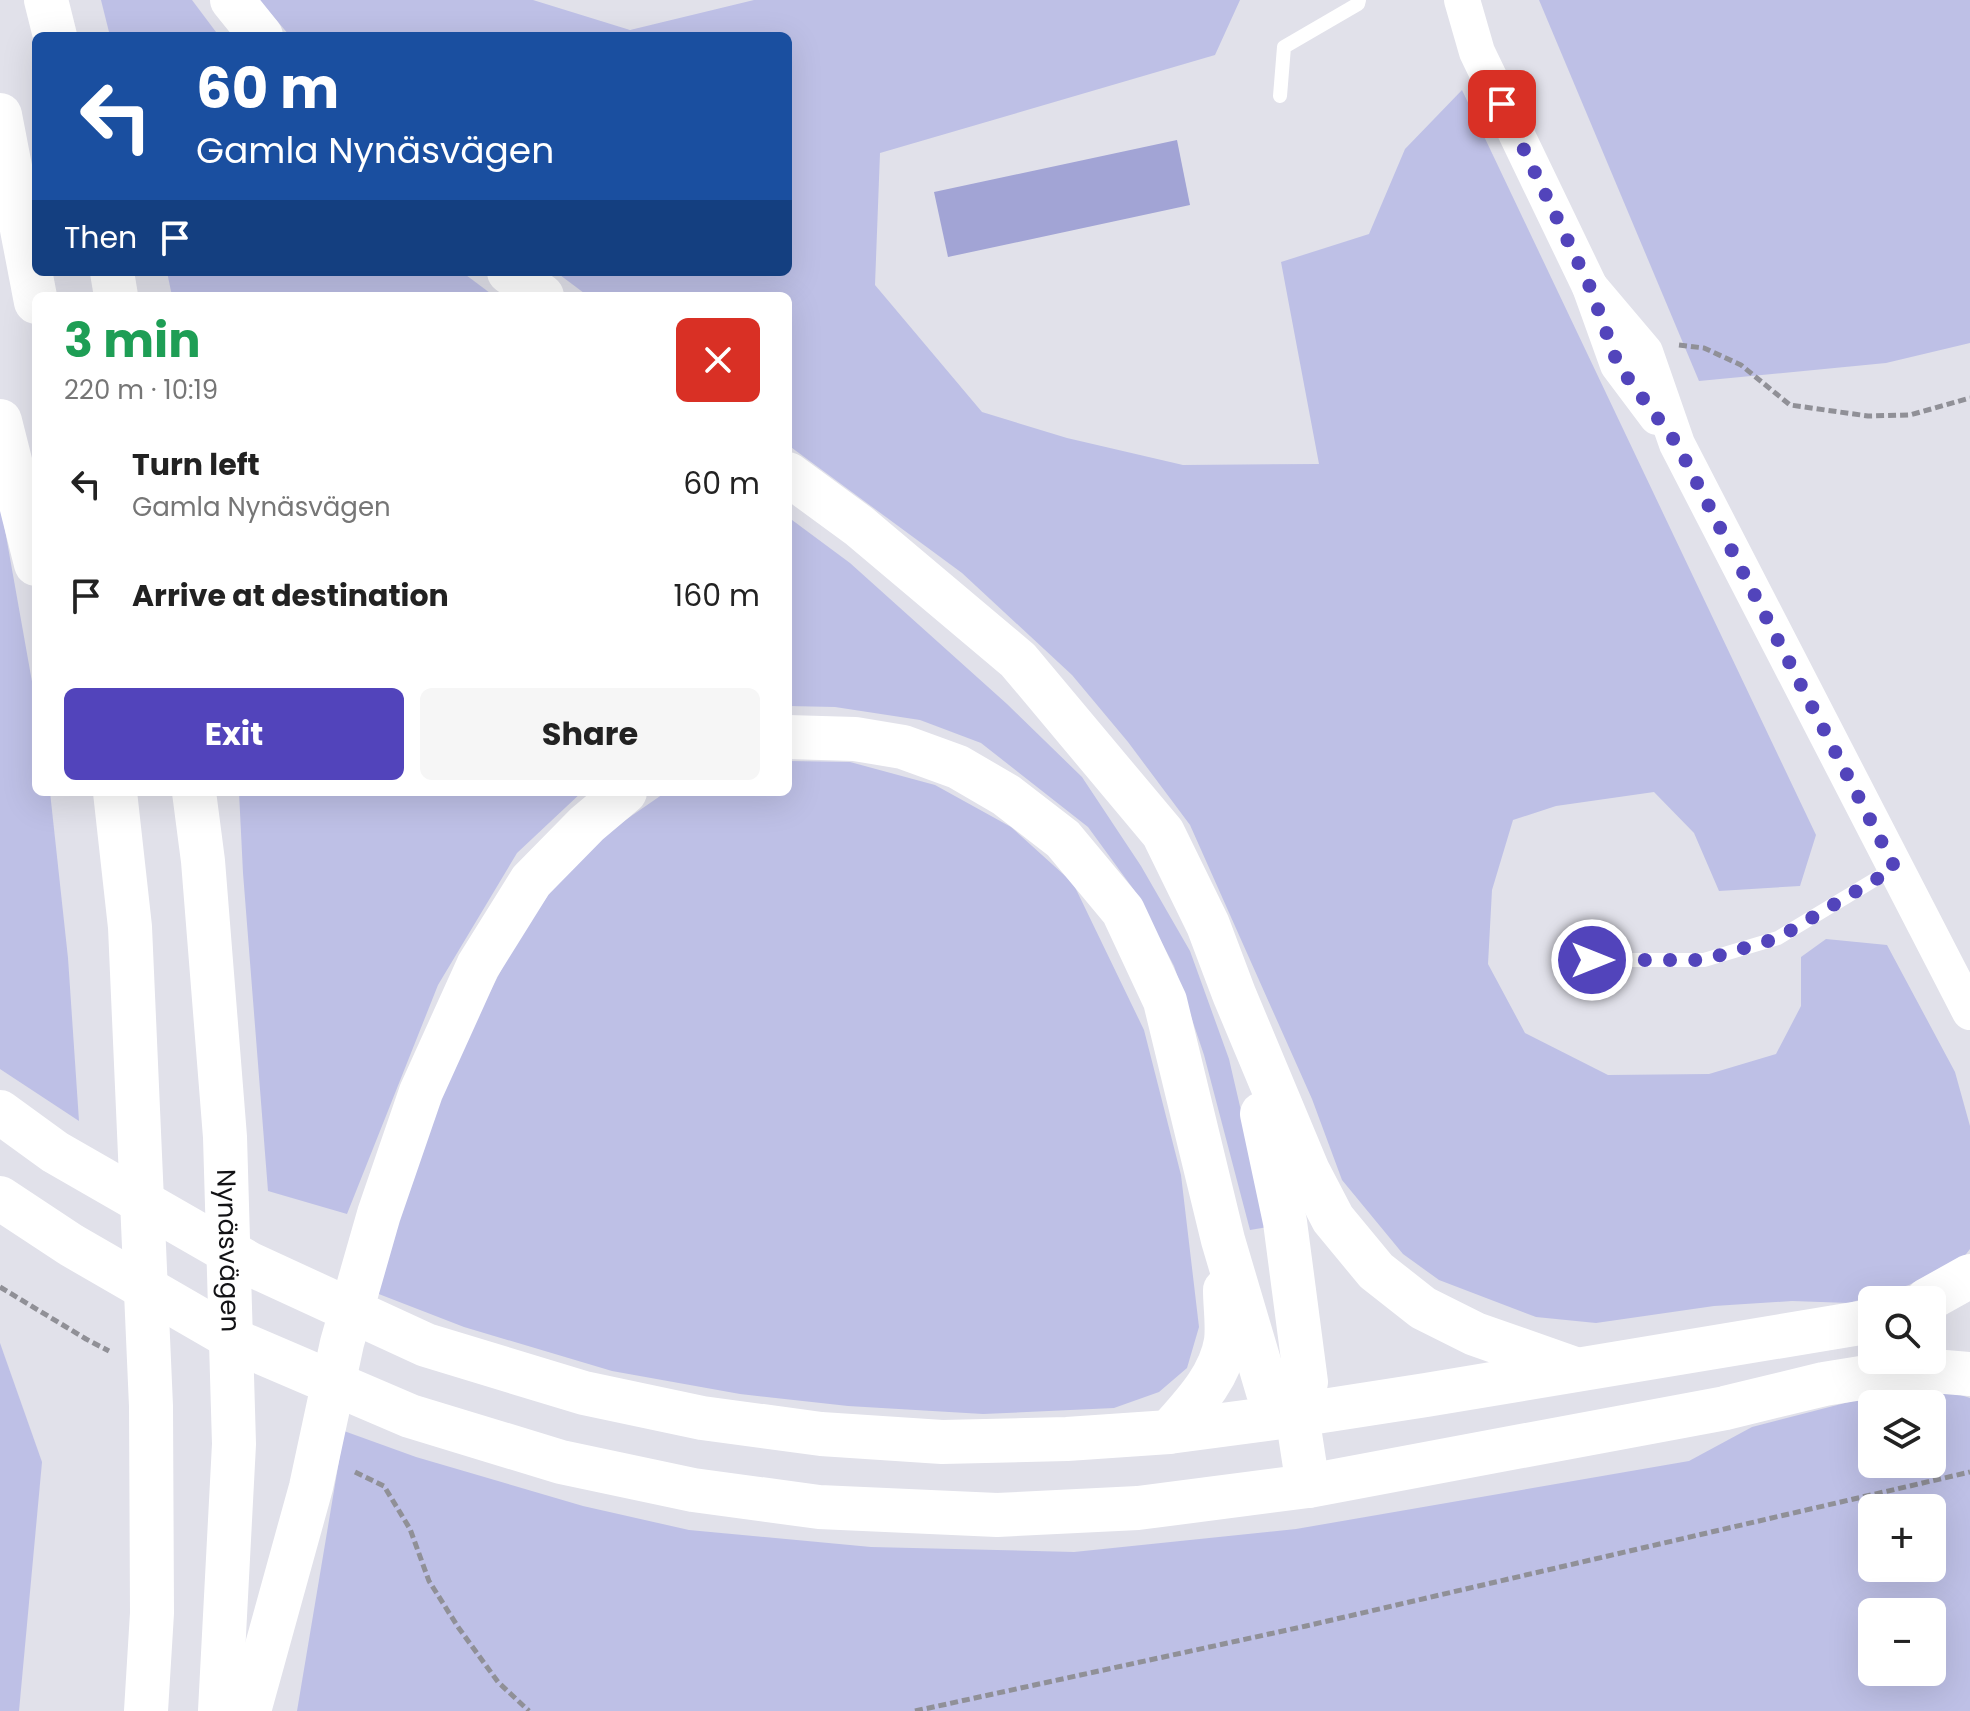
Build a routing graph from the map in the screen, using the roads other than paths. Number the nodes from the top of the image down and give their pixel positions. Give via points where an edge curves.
1 (46, 0) edge
2 (232, 0) edge
3 (1359, 0) edge
4 (1462, 0) edge
5 (54, 32) edge
6 (258, 32) edge
7 (1280, 96) dead end
8 (0, 115) edge
9 (514, 276) edge
10 (34, 292) edge
11 (536, 292) edge
12 (0, 421) edge
13 (792, 477) edge
14 (32, 548) edge
15 (792, 737) edge
16 (96, 796) edge
17 (115, 796) edge
18 (195, 796) edge
19 (620, 796) edge
20 (1895, 868) junction
21 (130, 927) junction
22 (1592, 960) dead end
23 (1234, 994) junction
24 (1970, 1012) edge
25 (0, 1112) edge
26 (0, 1198) edge
27 (1223, 1240) junction
28 (1970, 1276) edge
29 (1946, 1289) edge
30 (1858, 1323) edge
31 (1578, 1370) junction
32 (1970, 1374) edge
33 (1297, 1415) junction
34 (1169, 1432) junction
35 (1308, 1486) junction
36 (146, 1711) edge
37 (220, 1711) edge
38 (249, 1711) edge

1 - 5 highway
2 - 6 highway
3 - 7 lane via 1284,47
4 - 20 street via 1477,52 1590,287 1645,352 1677,444
8 - 10 highway
9 - 11 highway
12 - 14 highway
13 - 23 highway via 859,526 1018,660 1163,833 1208,925
15 - 27 highway via 903,747 958,767 1006,795 1063,839 1123,911 1165,1001
16 - 21 highway
17 - 21 highway
18 - 37 highway, Nynäsvägen via 225,1137 234,1444
19 - 38 highway via 531,881 478,966 421,1092 342,1343 311,1487
20 - 22 lane via 1778,938 1704,960
20 - 24 street
21 - 36 highway via 151,1406 152,1613
23 - 31 highway via 1308,1171 1333,1219 1376,1271 1423,1308 1475,1334
23 - 33 highway via 1285,1222 1306,1382
25 - 34 highway via 55,1152 250,1264 426,1345 584,1393 702,1418 821,1434 942,1442
26 - 35 highway via 244,1345 410,1416 561,1462 693,1490 819,1507 997,1515 1138,1508
27 - 33 highway via 1268,1392
27 - 34 highway via 1222,1359 1202,1394
28 - 29 highway
30 - 31 highway
31 - 33 highway
32 - 35 highway via 1886,1374 1824,1384 1725,1408
33 - 34 highway
33 - 35 highway

